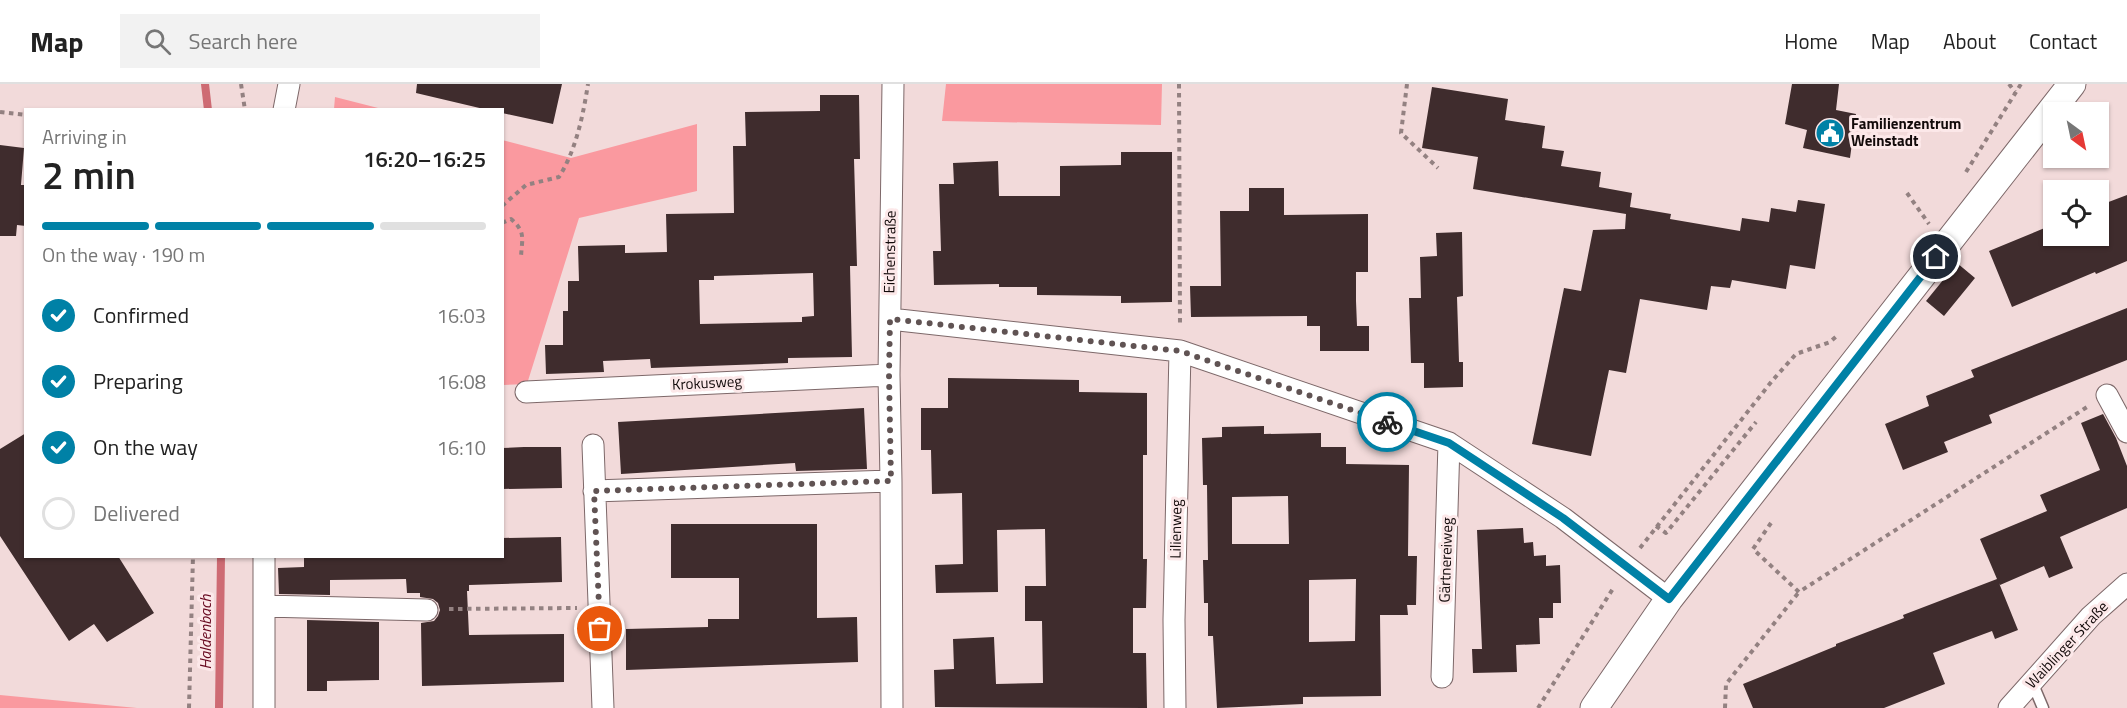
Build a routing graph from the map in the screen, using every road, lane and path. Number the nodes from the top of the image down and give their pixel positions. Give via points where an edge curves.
1 (241, 84) edge
2 (289, 84) edge
3 (588, 84) edge
4 (892, 84) edge
5 (1179, 84) edge
6 (1407, 84) edge
7 (2009, 84) edge
8 (2020, 84) edge
9 (2062, 87) edge
10 (2015, 92) junction
11 (245, 108) edge
12 (284, 108) edge
13 (0, 112) edge
14 (24, 115) edge
15 (1438, 168) dead end
16 (1961, 179) dead end
17 (1907, 193) dead end
18 (504, 204) edge
19 (1937, 218) dead end
20 (504, 222) edge
21 (521, 257) dead end
22 (890, 319) junction
23 (1839, 334) dead end
24 (1180, 351) junction
25 (889, 375) junction
26 (526, 392) dead end
27 (2106, 395) joint
28 (1756, 422) dead end
29 (2127, 432) edge
30 (1449, 443) junction
31 (593, 445) dead end
32 (891, 481) junction
33 (594, 491) junction
34 (1771, 523) dead end
35 (1656, 526) junction
36 (193, 558) edge
37 (264, 558) edge
38 (1626, 566) junction
39 (2127, 584) edge
40 (1799, 592) junction
41 (1669, 599) junction
42 (264, 606) junction
43 (565, 608) dead end
44 (427, 610) joint
45 (1442, 677) dead end
46 (2032, 682) junction
47 (189, 708) edge
48 (264, 708) edge
49 (603, 708) edge
50 (892, 708) edge
51 (1175, 708) edge
52 (1538, 708) edge
53 (1594, 708) edge
54 (1725, 708) edge
55 (2009, 708) edge
56 (2043, 708) edge

1 - 11 path
2 - 12 street
3 - 18 path via 571,158 559,177 526,185
4 - 22 street, Eichenstraße
5 - 24 path
6 - 15 path via 1401,133
7 - 10 path
8 - 10 path
9 - 41 street
10 - 16 path
13 - 14 path
17 - 19 path via 1931,227
20 - 21 path via 511,219 521,229
22 - 24 street
22 - 25 street, Eichenstraße
23 - 35 path via 1830,342 1796,354
24 - 30 street
24 - 51 street, Lilienweg
25 - 26 street, Krokusweg
25 - 32 street, Eichenstraße
27 - 29 street
27 - 40 path
28 - 35 path via 1666,533
30 - 38 street via 1563,518
30 - 45 street, Gärtnereiweg
31 - 33 street
32 - 33 street
32 - 50 street, Eichenstraße
33 - 49 street
34 - 40 path via 1753,549
35 - 38 path
36 - 47 path
37 - 42 street
38 - 41 street
38 - 52 path
39 - 46 street, Waiblinger Straße via 2091,616
40 - 54 path via 1726,684
41 - 53 street
42 - 44 street
42 - 48 street
43 - 44 path
46 - 55 street, Waiblinger Straße
46 - 56 lane

